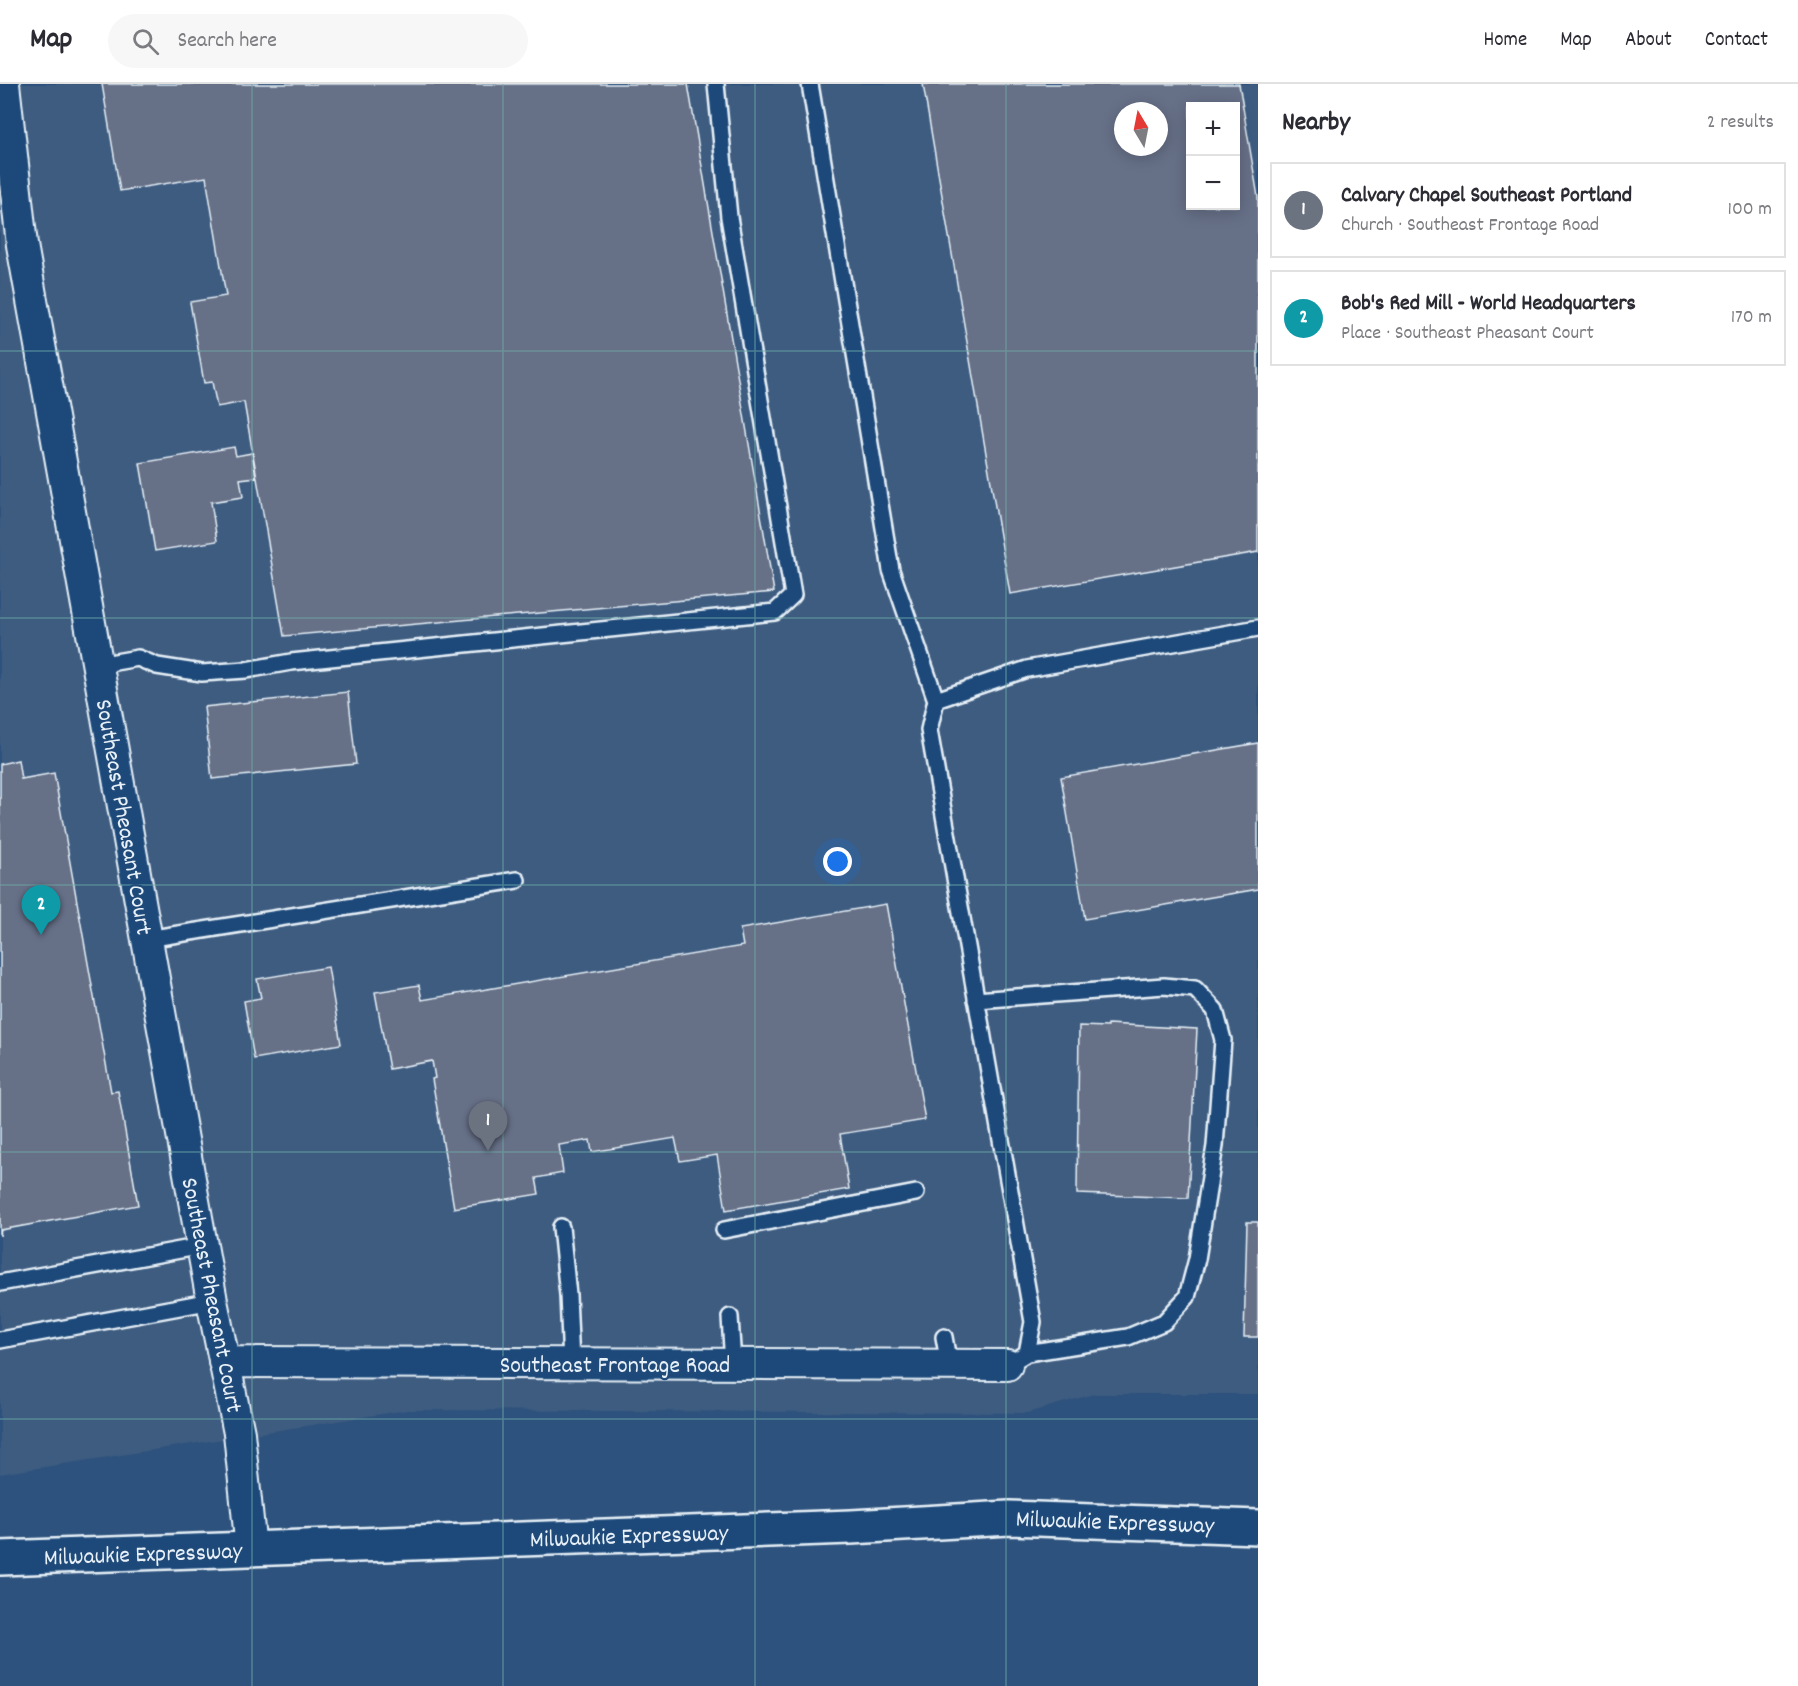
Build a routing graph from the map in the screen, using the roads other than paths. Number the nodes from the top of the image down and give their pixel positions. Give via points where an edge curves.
1 (4, 84) edge
2 (716, 84) edge
3 (810, 84) edge
4 (7, 179) edge
5 (1258, 628) edge
6 (98, 665) junction
7 (936, 700) junction
8 (517, 880) dead end
9 (147, 939) junction
10 (976, 1000) junction
11 (916, 1193) dead end
12 (561, 1227) dead end
13 (724, 1230) dead end
14 (202, 1246) junction
15 (0, 1282) edge
16 (212, 1301) junction
17 (730, 1317) dead end
18 (0, 1340) edge
19 (1017, 1359) junction
20 (224, 1362) junction
21 (571, 1364) junction
22 (733, 1364) junction
23 (1258, 1527) edge
24 (251, 1549) junction
25 (0, 1558) edge

1 - 4 street, Southeast Pheasant Court
2 - 6 lane via 729,217 793,595 775,612 291,662 246,670 202,673 157,666 138,658
3 - 7 lane via 891,570
4 - 6 street, Southeast Pheasant Court
5 - 7 lane via 1027,669
6 - 9 street, Southeast Pheasant Court
7 - 10 lane via 929,730
8 - 9 lane
9 - 14 street, Southeast Pheasant Court
10 - 19 lane via 1033,1323
10 - 19 lane via 1164,986 1195,989 1215,1010 1223,1040 1215,1146 1187,1297 1164,1322 1128,1337
11 - 13 lane
12 - 21 lane
14 - 15 lane
14 - 16 street, Southeast Pheasant Court
16 - 18 lane
16 - 20 street, Southeast Pheasant Court
17 - 22 lane
19 - 22 street, Southeast Frontage Road via 946,1351
20 - 21 street, Southeast Frontage Road
20 - 24 street, Southeast Pheasant Court via 241,1442
21 - 22 street, Southeast Frontage Road
23 - 24 highway, Milwaukie Expressway via 1010,1518
24 - 25 highway, Milwaukie Expressway

